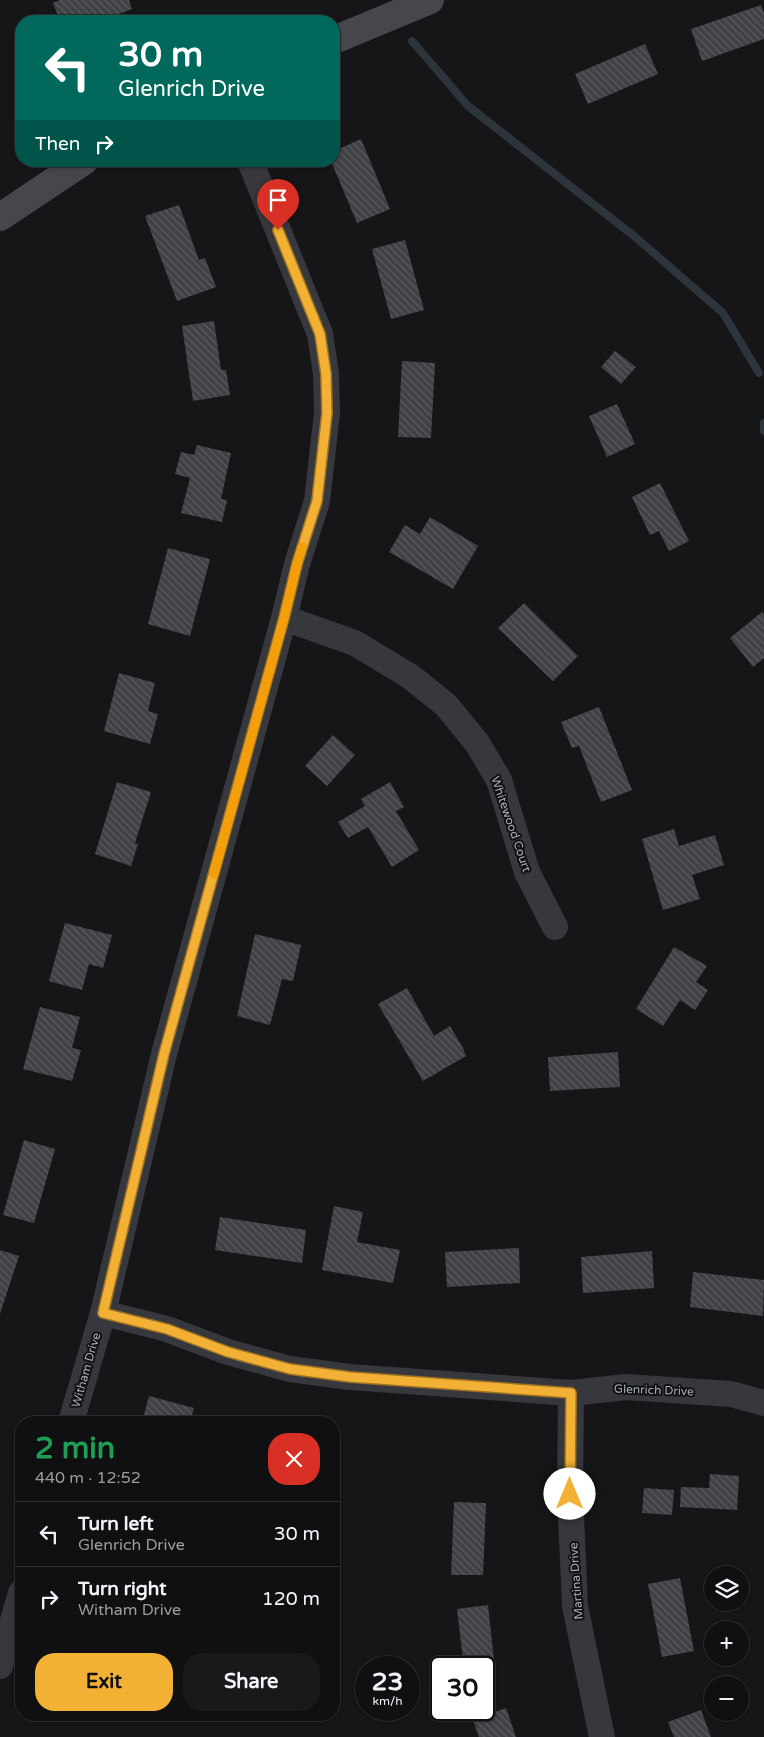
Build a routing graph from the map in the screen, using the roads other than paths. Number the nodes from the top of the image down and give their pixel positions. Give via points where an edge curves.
1 (424, 1) edge
2 (340, 37) edge
3 (75, 167) edge
4 (252, 167) edge
5 (0, 218) edge
6 (284, 618) junction
7 (555, 927) dead end
8 (103, 1313) junction
9 (571, 1393) junction
10 (764, 1403) edge
11 (73, 1416) edge
12 (15, 1614) edge
13 (0, 1666) edge
14 (602, 1737) edge

1 - 2 street
3 - 5 street
4 - 6 street, Witham Drive via 320,334 326,374 327,413 317,501
6 - 7 street, Whitewood Court via 355,643 411,677 446,706 477,743 499,780 527,872
6 - 8 street, Witham Drive via 164,1054
8 - 9 street, Glenrich Drive via 167,1329 228,1352 290,1369 350,1377
8 - 11 street, Witham Drive
9 - 10 street, Glenrich Drive via 626,1387 731,1394
9 - 14 street, Martina Drive via 570,1494 575,1606
12 - 13 street

